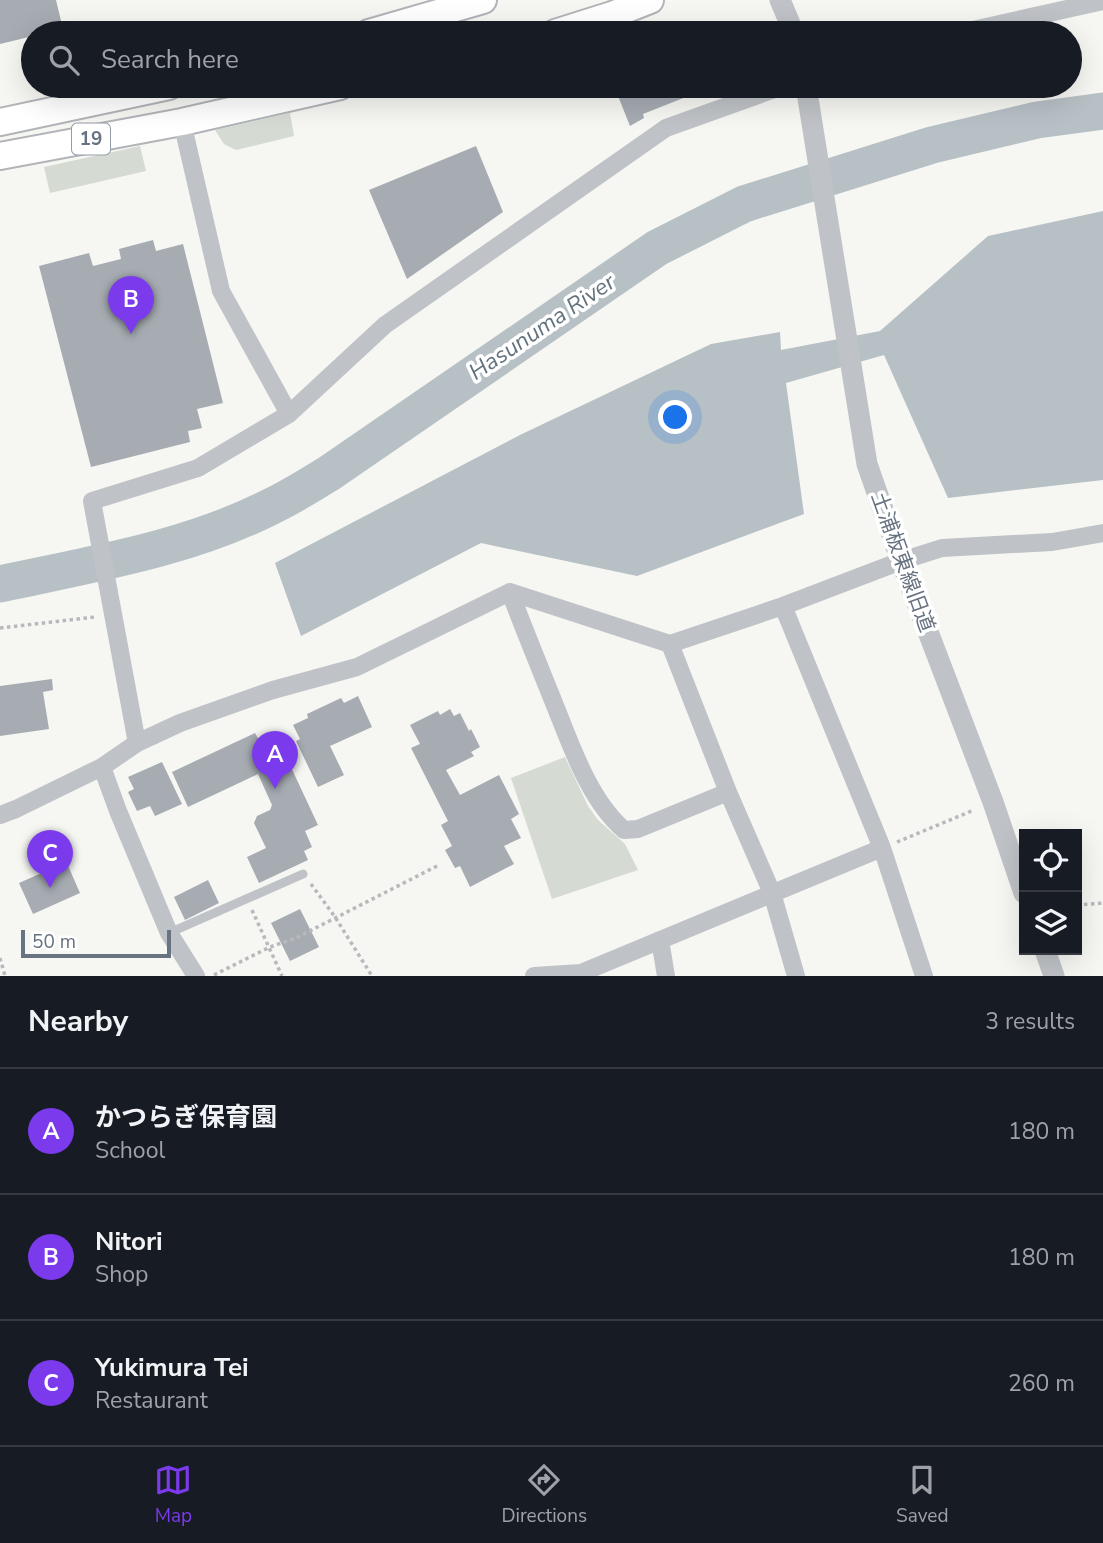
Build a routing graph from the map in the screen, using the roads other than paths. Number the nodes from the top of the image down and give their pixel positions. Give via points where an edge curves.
1 (484, 0) edge
2 (650, 0) edge
3 (780, 0) edge
4 (1103, 1) edge
5 (411, 21) edge
6 (593, 21) edge
7 (789, 21) edge
8 (1013, 21) edge
9 (113, 98) edge
10 (287, 98) edge
11 (750, 98) edge
12 (808, 98) edge
13 (0, 122) edge
14 (182, 122) junction
15 (0, 156) edge
16 (289, 414) junction
17 (1103, 533) edge
18 (901, 561) junction
19 (510, 592) junction
20 (782, 606) junction
21 (670, 645) junction
22 (137, 743) junction
23 (102, 767) junction
24 (728, 792) junction
25 (0, 815) edge
26 (882, 848) junction
27 (303, 874) road end
28 (1024, 892) edge
29 (772, 893) junction
30 (170, 933) junction
31 (660, 940) junction
32 (1047, 955) edge
33 (196, 976) edge
34 (534, 976) edge
35 (666, 976) edge
36 (796, 976) edge
37 (924, 976) edge
38 (1054, 976) edge

1 - 5 main road
2 - 6 main road
3 - 7 street
4 - 8 street
9 - 13 main road, 19
10 - 14 main road, 19
11 - 16 street via 666,128 385,325
12 - 18 street, 土浦板東線旧道 via 867,464
14 - 15 main road, 19
14 - 16 street via 221,291
16 - 22 street via 198,468 92,501
17 - 18 street via 1052,542 942,548
18 - 20 street
18 - 28 street, 土浦板東線旧道
19 - 21 street
19 - 22 street via 357,667 273,690
19 - 24 street via 570,742 610,818 624,830 638,829
20 - 21 street
20 - 26 street
21 - 24 street
22 - 23 street
23 - 25 street
23 - 30 street
24 - 29 street
26 - 29 street
26 - 37 street
27 - 30 lane
29 - 31 street
29 - 36 street
30 - 33 street
31 - 34 street via 581,973
31 - 35 street
32 - 38 street

